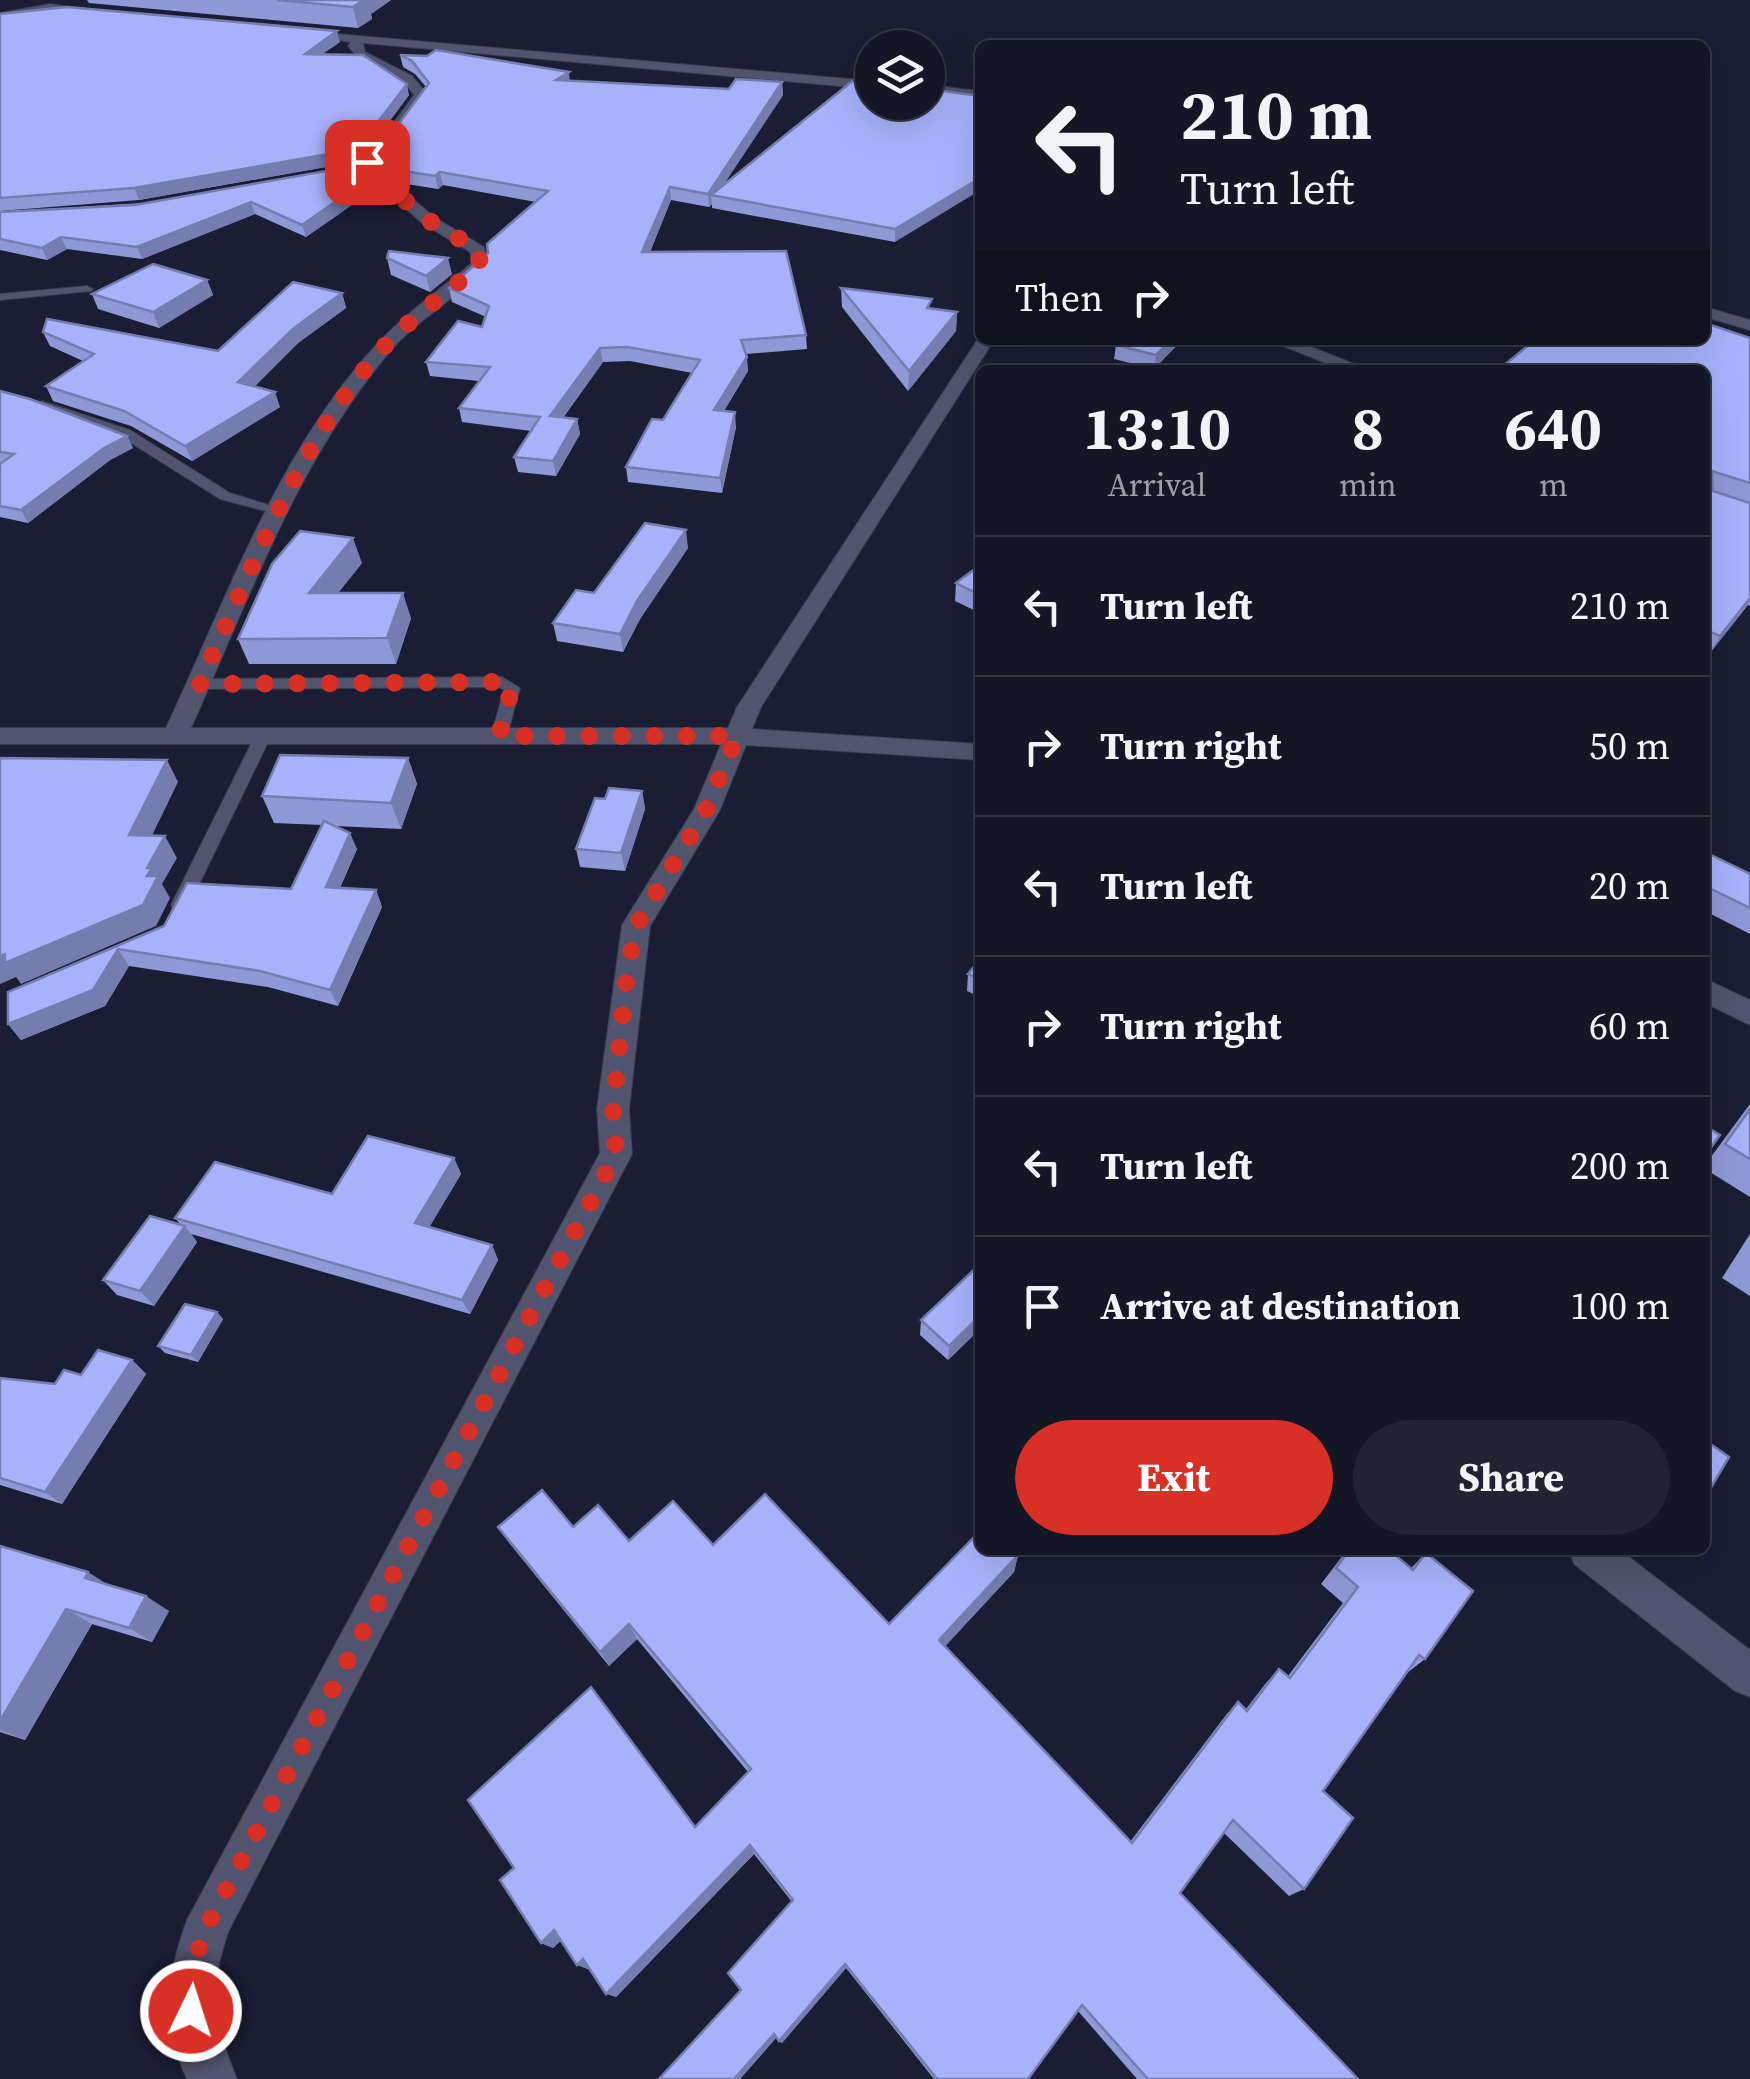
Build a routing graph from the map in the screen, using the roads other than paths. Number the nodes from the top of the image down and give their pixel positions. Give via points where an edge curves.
1 (31, 5) edge
2 (102, 12) edge
3 (0, 17) edge
4 (324, 35) edge
5 (360, 39) junction
6 (855, 83) edge
7 (945, 91) edge
8 (975, 94) edge
9 (87, 289) dead end
10 (0, 296) edge
11 (1710, 313) edge
12 (1750, 325) edge
13 (982, 345) edge
14 (1292, 345) edge
15 (1346, 365) edge
16 (42, 405) edge
17 (281, 511) junction
18 (199, 684) junction
19 (0, 736) edge
20 (174, 736) junction
21 (263, 736) junction
22 (499, 736) junction
23 (737, 736) junction
24 (975, 752) edge
25 (174, 917) edge
26 (1710, 993) edge
27 (1750, 1014) edge
28 (1594, 1555) edge
29 (1750, 1676) edge
30 (212, 2079) edge

1 - 2 street
1 - 3 street
4 - 5 street
5 - 6 street
5 - 17 street via 354,46 359,55 406,76 422,96 359,169 478,250 480,264 366,369
7 - 8 street
9 - 10 lane
11 - 12 street
13 - 23 street
14 - 15 street
16 - 17 lane via 124,433 225,496
17 - 18 street
18 - 20 street
18 - 22 lane via 502,682 512,688
19 - 20 street
20 - 21 street
21 - 22 street
21 - 25 lane
22 - 23 street
23 - 24 street
23 - 30 street via 706,810 636,926 613,1110 616,1154 210,1920 188,1977 194,2046
26 - 27 street
28 - 29 street

